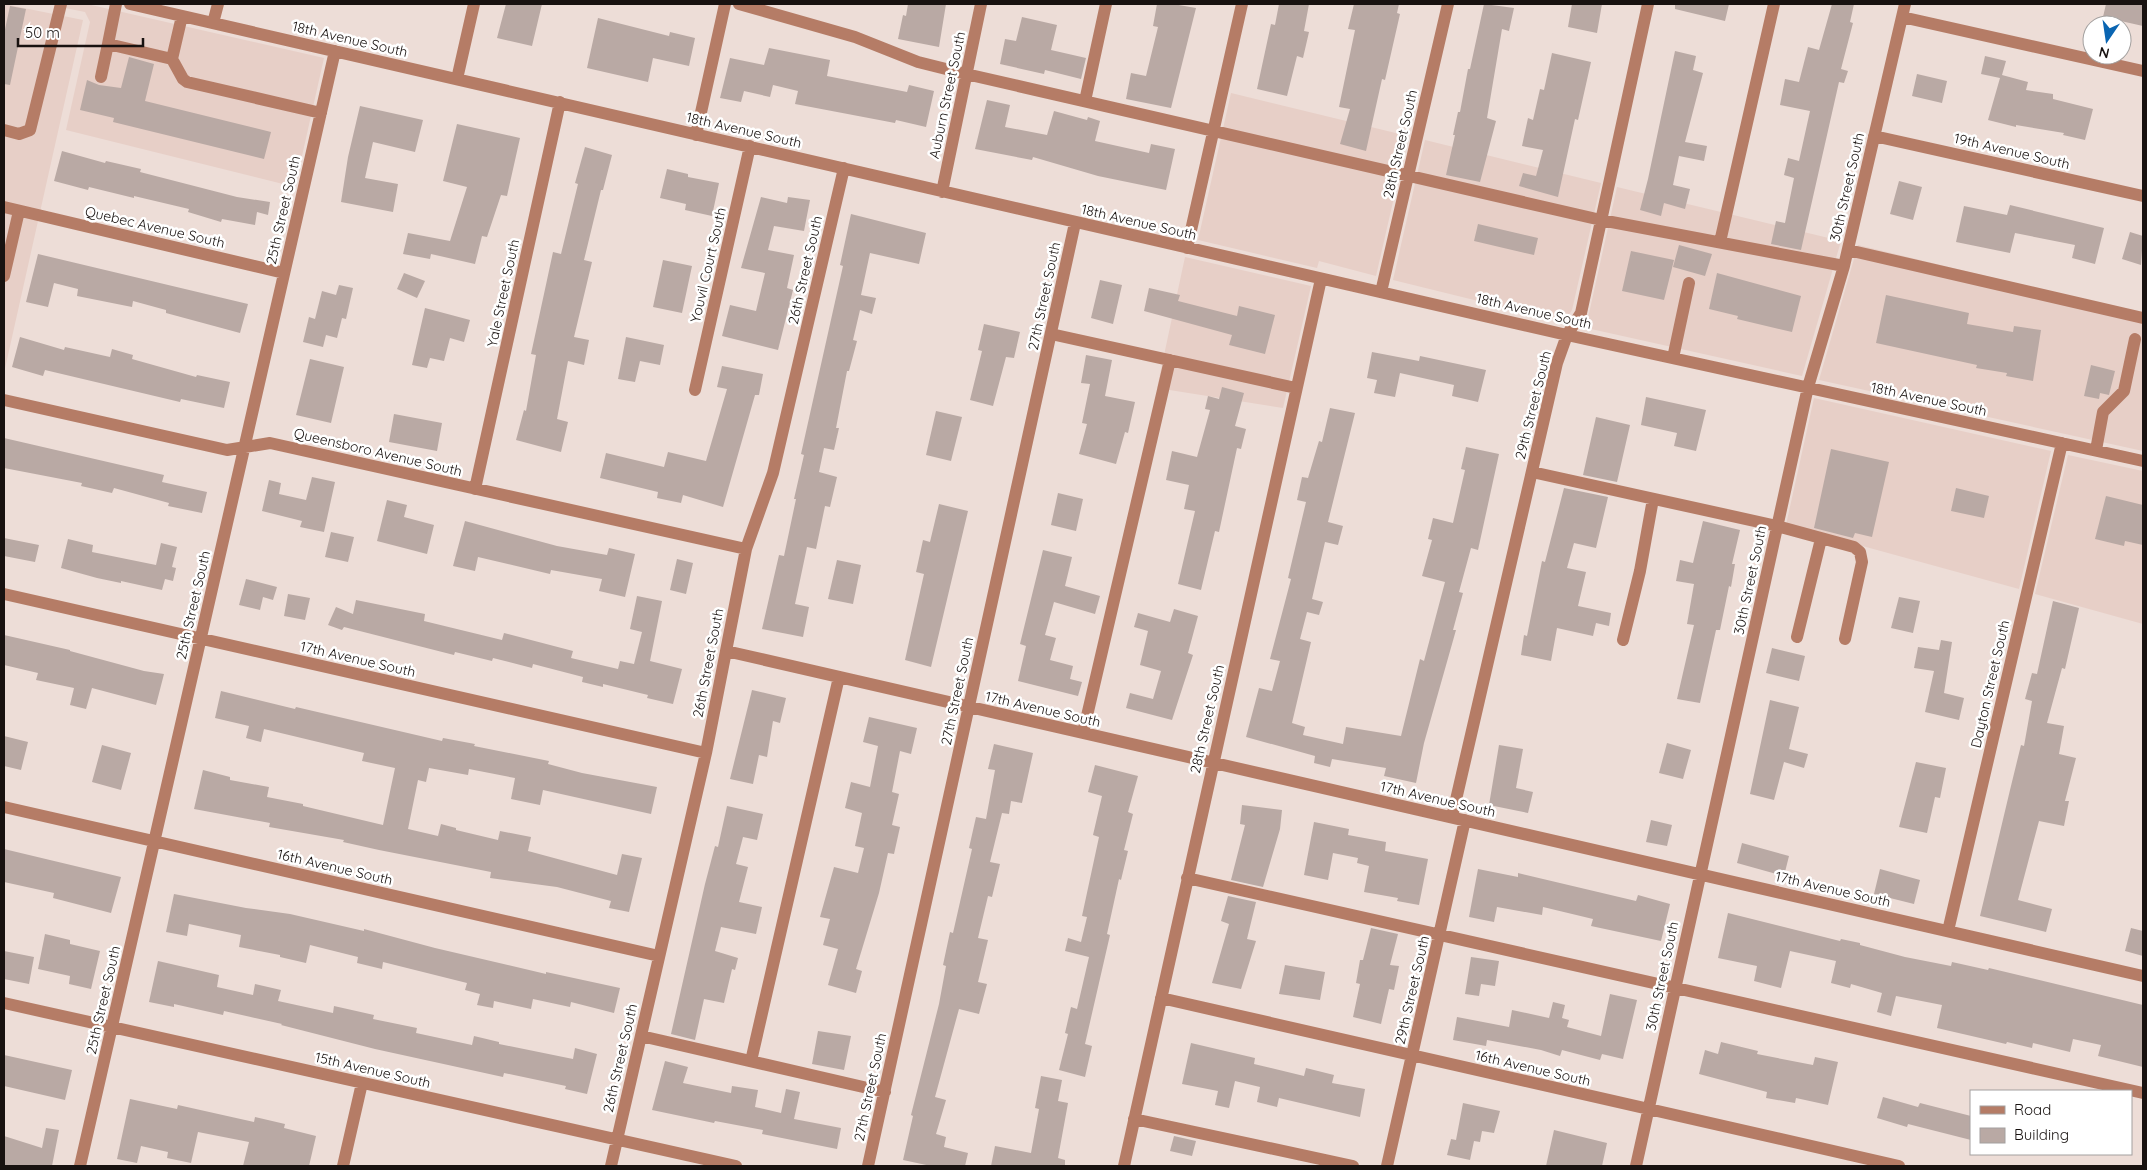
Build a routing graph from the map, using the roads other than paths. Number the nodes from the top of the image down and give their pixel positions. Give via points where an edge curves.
1 (61, 4) edge
2 (116, 4) edge
3 (130, 4) edge
4 (218, 4) edge
5 (474, 4) edge
6 (726, 4) edge
7 (739, 4) edge
8 (981, 4) edge
9 (1106, 4) edge
10 (1242, 4) edge
11 (1448, 4) edge
12 (1648, 4) edge
13 (1774, 4) edge
14 (1905, 4) edge
15 (182, 16) junction
16 (1902, 17) junction
17 (213, 23) junction
18 (108, 44) junction
19 (335, 51) junction
20 (172, 59) junction
21 (2143, 71) edge
22 (966, 74) junction
23 (101, 77) dead end
24 (457, 78) junction
25 (1085, 101) junction
26 (560, 102) junction
27 (321, 113) junction
28 (4, 130) edge
29 (1214, 130) junction
30 (696, 134) junction
31 (1874, 136) junction
32 (750, 146) junction
33 (844, 168) junction
34 (1408, 174) junction
35 (942, 192) junction
36 (2143, 196) edge
37 (4, 207) edge
38 (19, 211) junction
39 (1601, 220) junction
40 (1075, 223) junction
41 (1720, 242) junction
42 (1188, 248) junction
43 (1848, 250) junction
44 (1844, 266) junction
45 (284, 273) junction
46 (4, 276) edge
47 (1321, 278) junction
48 (1689, 284) dead end
49 (1381, 292) junction
50 (2143, 318) edge
51 (1051, 334) junction
52 (1567, 335) junction
53 (2135, 339) dead end
54 (1673, 358) junction
55 (1170, 360) junction
56 (1808, 387) junction
57 (1296, 388) junction
58 (695, 390) dead end
59 (4, 400) edge
60 (2062, 443) junction
61 (245, 446) junction
62 (2096, 450) junction
63 (2143, 461) edge
64 (1532, 472) junction
65 (475, 489) junction
66 (1653, 499) junction
67 (1777, 526) junction
68 (1821, 539) junction
69 (746, 550) junction
70 (4, 594) edge
71 (1797, 637) dead end
72 (201, 639) junction
73 (1845, 639) dead end
74 (1623, 640) dead end
75 (726, 651) junction
76 (839, 677) junction
77 (969, 707) junction
78 (1083, 733) junction
79 (706, 753) junction
80 (1213, 763) junction
81 (4, 806) edge
82 (1452, 817) junction
83 (1465, 820) junction
84 (155, 841) junction
85 (1700, 874) junction
86 (1187, 878) junction
87 (1948, 931) junction
88 (1440, 934) junction
89 (659, 956) junction
90 (2143, 976) edge
91 (1675, 986) junction
92 (1161, 998) junction
93 (4, 1003) edge
94 (112, 1027) junction
95 (641, 1036) junction
96 (1412, 1056) junction
97 (752, 1061) junction
98 (362, 1083) junction
99 (2130, 1090) edge
100 (885, 1092) junction
101 (1648, 1109) junction
102 (1134, 1119) junction
103 (617, 1140) junction
104 (80, 1166) edge
105 (343, 1166) edge
106 (611, 1166) edge
107 (736, 1166) edge
108 (868, 1166) edge
109 (1124, 1166) edge
110 (1353, 1166) edge
111 (1387, 1166) edge
112 (1636, 1166) edge
113 (1899, 1166) edge

1 - 28 street via 30,130 19,134
2 - 18 street
3 - 15 street, 18th Avenue South
4 - 17 street
5 - 24 street
6 - 30 street
7 - 22 street via 855,37 918,62
8 - 22 street, Auburn Street South
9 - 25 street
10 - 29 street
11 - 34 street, 28th Street South
12 - 39 street, 29th Street South
13 - 41 street
14 - 16 street, 30th Street South
15 - 17 street, 18th Avenue South
15 - 20 street
16 - 21 street
16 - 31 street, 30th Street South
17 - 19 street, 18th Avenue South
18 - 20 street
18 - 23 street
19 - 24 street, 18th Avenue South
19 - 27 street, 25th Street South
20 - 27 street via 187,82
22 - 25 street
22 - 35 street, Auburn Street South
24 - 26 street, 18th Avenue South
25 - 29 street
26 - 30 street, 18th Avenue South
26 - 65 street, Yale Street South
27 - 45 street, 25th Street South
29 - 34 street
29 - 42 street
30 - 32 street, 18th Avenue South
31 - 36 street, 19th Avenue South
31 - 43 street, 30th Street South
32 - 33 street, 18th Avenue South
32 - 58 street, Youvil Court South
33 - 35 street, 18th Avenue South
33 - 69 street, 26th Street South via 773,473
34 - 39 street
34 - 49 street, 28th Street South
35 - 40 street, 18th Avenue South
37 - 38 street, Quebec Avenue South
38 - 45 street, Quebec Avenue South
38 - 46 street
39 - 41 street
39 - 52 street, 29th Street South via 1580,313
40 - 42 street, 18th Avenue South
40 - 51 street, 27th Street South
41 - 44 street
42 - 47 street, 18th Avenue South
43 - 44 street, 30th Street South
43 - 50 street
44 - 56 street, 30th Street South
45 - 61 street, 25th Street South
47 - 49 street, 18th Avenue South
47 - 57 street, 28th Street South
48 - 54 street
49 - 52 street, 18th Avenue South
51 - 55 street
51 - 77 street, 27th Street South
52 - 54 street, 18th Avenue South
52 - 64 street, 29th Street South via 1557,363
53 - 62 street via 2124,391 2104,412
54 - 56 street, 18th Avenue South
55 - 57 street
55 - 78 street
56 - 60 street, 18th Avenue South
56 - 67 street, 30th Street South
57 - 80 street, 28th Street South
59 - 61 street, Queensboro Avenue South via 227,450
60 - 62 street, 18th Avenue South
60 - 87 street, Dayton Street South
61 - 65 street, Queensboro Avenue South via 270,443
61 - 72 street, 25th Street South
62 - 63 street, 18th Avenue South
64 - 66 street
64 - 82 street, 29th Street South
65 - 69 street, Queensboro Avenue South
66 - 67 street
66 - 74 street
67 - 68 street
67 - 85 street, 30th Street South
68 - 71 street
68 - 73 street via 1854,547 1860,552 1862,562
69 - 75 street, 26th Street South
70 - 72 street, 17th Avenue South
72 - 79 street, 17th Avenue South
72 - 84 street, 25th Street South
75 - 76 street, 17th Avenue South
75 - 79 street, 26th Street South
76 - 77 street, 17th Avenue South
76 - 97 street
77 - 78 street, 17th Avenue South
77 - 100 street, 27th Street South
78 - 80 street, 17th Avenue South
79 - 89 street, 26th Street South
80 - 82 street, 17th Avenue South
80 - 86 street, 28th Street South
81 - 84 street, 16th Avenue South
82 - 83 street, 17th Avenue South
83 - 85 street, 17th Avenue South
83 - 88 street, 29th Street South
84 - 89 street, 16th Avenue South
84 - 94 street, 25th Street South
85 - 87 street, 17th Avenue South
85 - 91 street, 30th Street South
86 - 88 street
86 - 92 street, 28th Street South
87 - 90 street, 17th Avenue South
88 - 91 street
88 - 96 street, 29th Street South
89 - 95 street, 26th Street South
91 - 99 street
91 - 101 street, 30th Street South
92 - 96 street, 16th Avenue South
92 - 102 street, 28th Street South
93 - 94 street, 15th Avenue South
94 - 98 street, 15th Avenue South
94 - 104 street, 25th Street South
95 - 97 street
95 - 103 street, 26th Street South
96 - 101 street, 16th Avenue South
96 - 111 street, 29th Street South
97 - 100 street
98 - 103 street, 15th Avenue South
98 - 105 street
100 - 108 street, 27th Street South
101 - 112 street, 30th Street South
101 - 113 street, 16th Avenue South
102 - 109 street, 28th Street South
102 - 110 street
103 - 106 street, 26th Street South
103 - 107 street, 15th Avenue South

